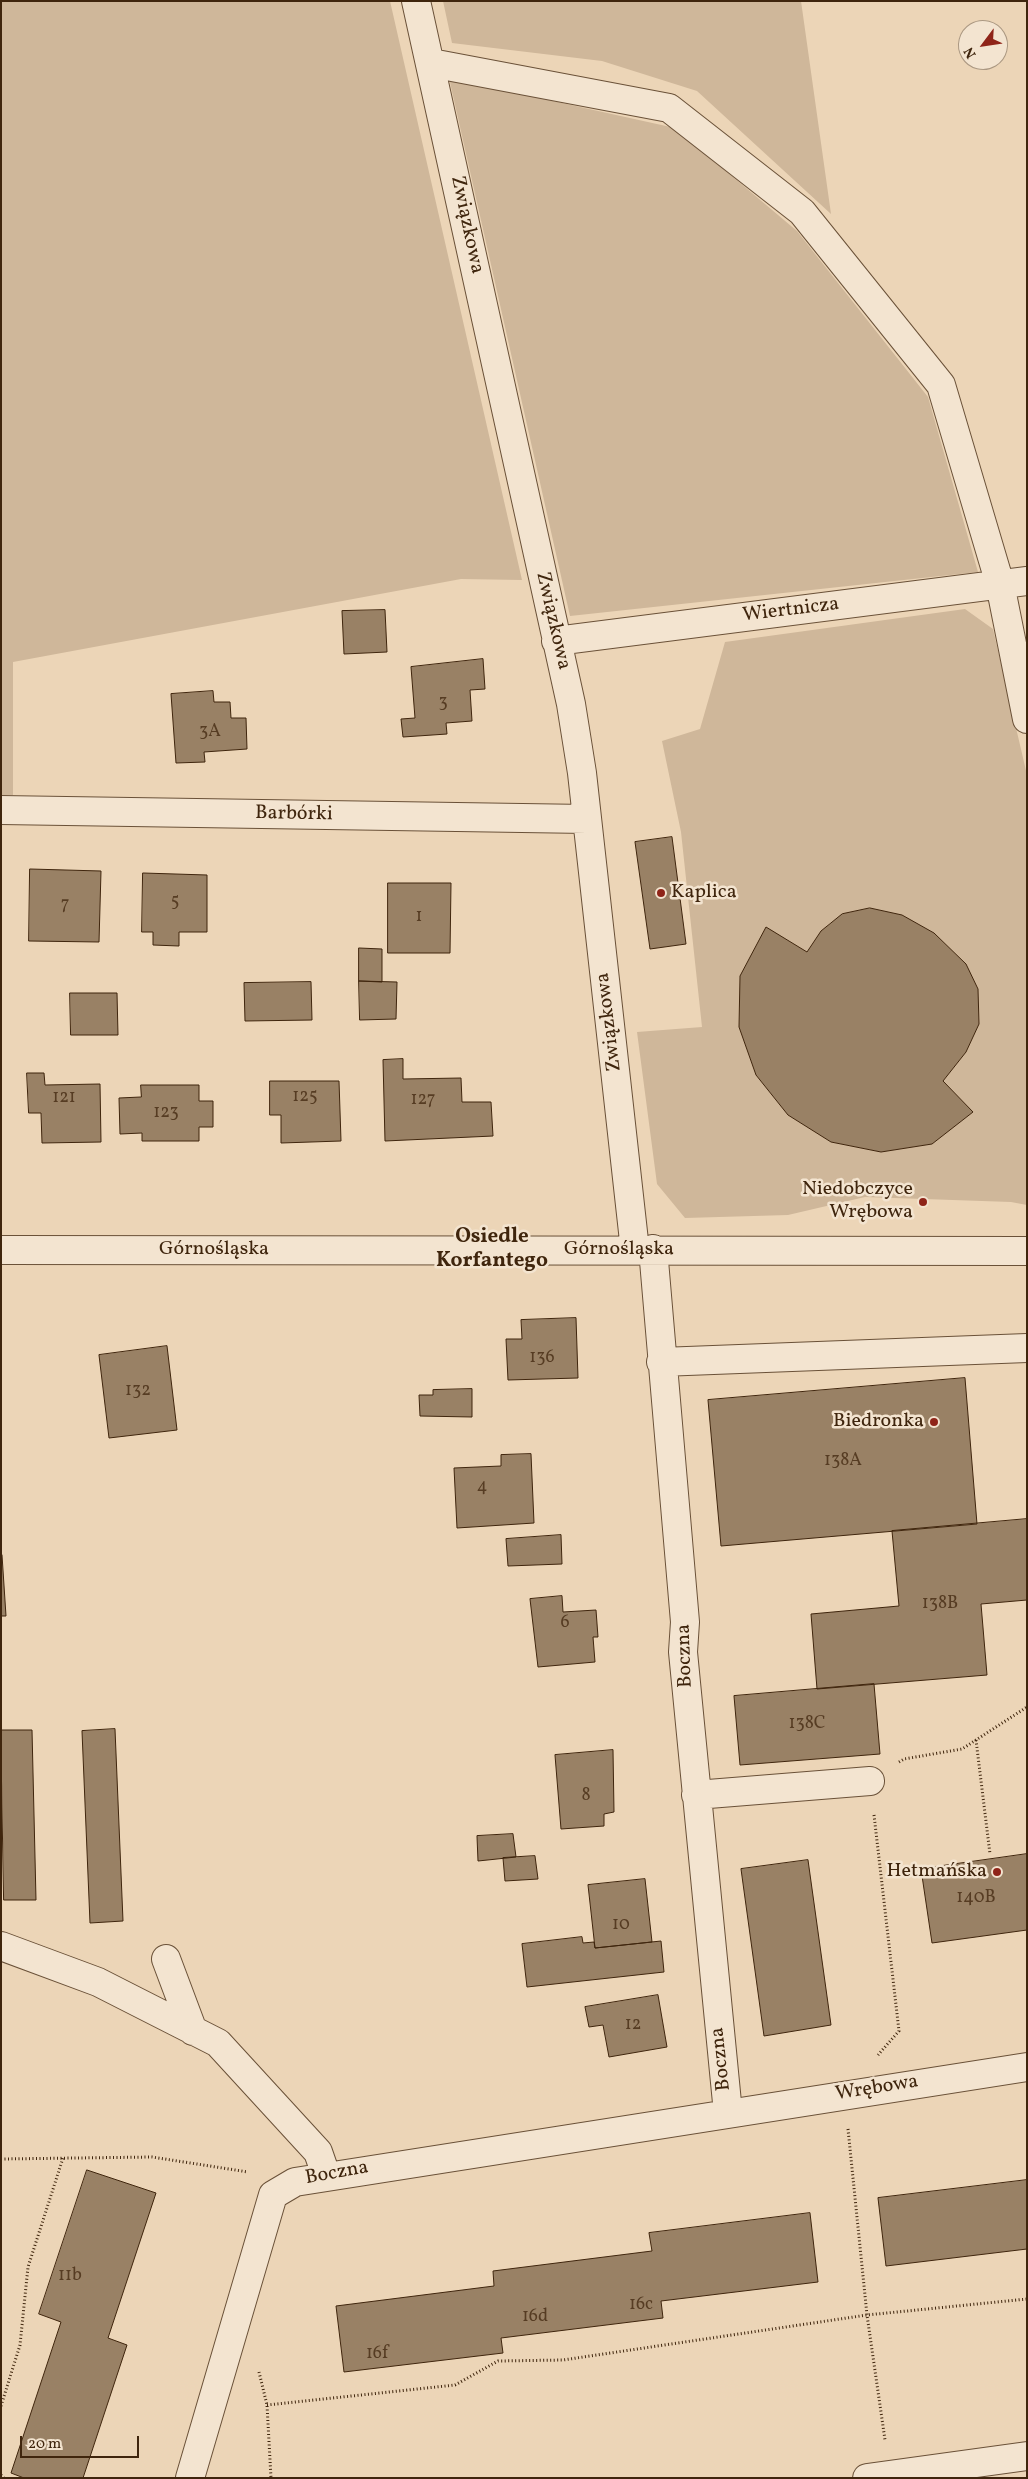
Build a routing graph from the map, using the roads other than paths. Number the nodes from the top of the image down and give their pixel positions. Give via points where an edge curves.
1 (416, 1) edge
2 (431, 63) junction
3 (1014, 582) edge
4 (556, 641) junction
5 (1027, 719) edge
6 (1, 810) edge
7 (586, 819) junction
8 (1, 1250) edge
9 (644, 1250) junction
10 (1027, 1251) edge
11 (1027, 1348) edge
12 (661, 1362) junction
13 (870, 1781) road end
14 (696, 1795) junction
15 (1, 1946) edge
16 (166, 1959) dead end
17 (193, 2031) junction
18 (1027, 2067) edge
19 (728, 2113) junction
20 (326, 2176) junction
21 (1027, 2456) edge
22 (190, 2478) edge
23 (867, 2478) edge

1 - 2 street, Związkowa
2 - 3 street via 669,108 802,212 941,386
2 - 4 street, Związkowa
3 - 4 street, Wiertnicza
3 - 5 street
4 - 7 street, Związkowa via 571,704
6 - 7 street, Barbórki
7 - 9 street, Związkowa
8 - 9 street, Górnośląska
9 - 10 street, Górnośląska
9 - 12 street, Boczna
11 - 12 street
12 - 14 street, Boczna via 685,1622 683,1652
13 - 14 street
14 - 19 street, Boczna
15 - 17 street via 98,1982
16 - 17 street
17 - 20 street via 218,2043 318,2152
18 - 19 street, Wrębowa
19 - 20 street, Boczna
20 - 22 street, Boczna via 295,2182 273,2195
21 - 23 street

